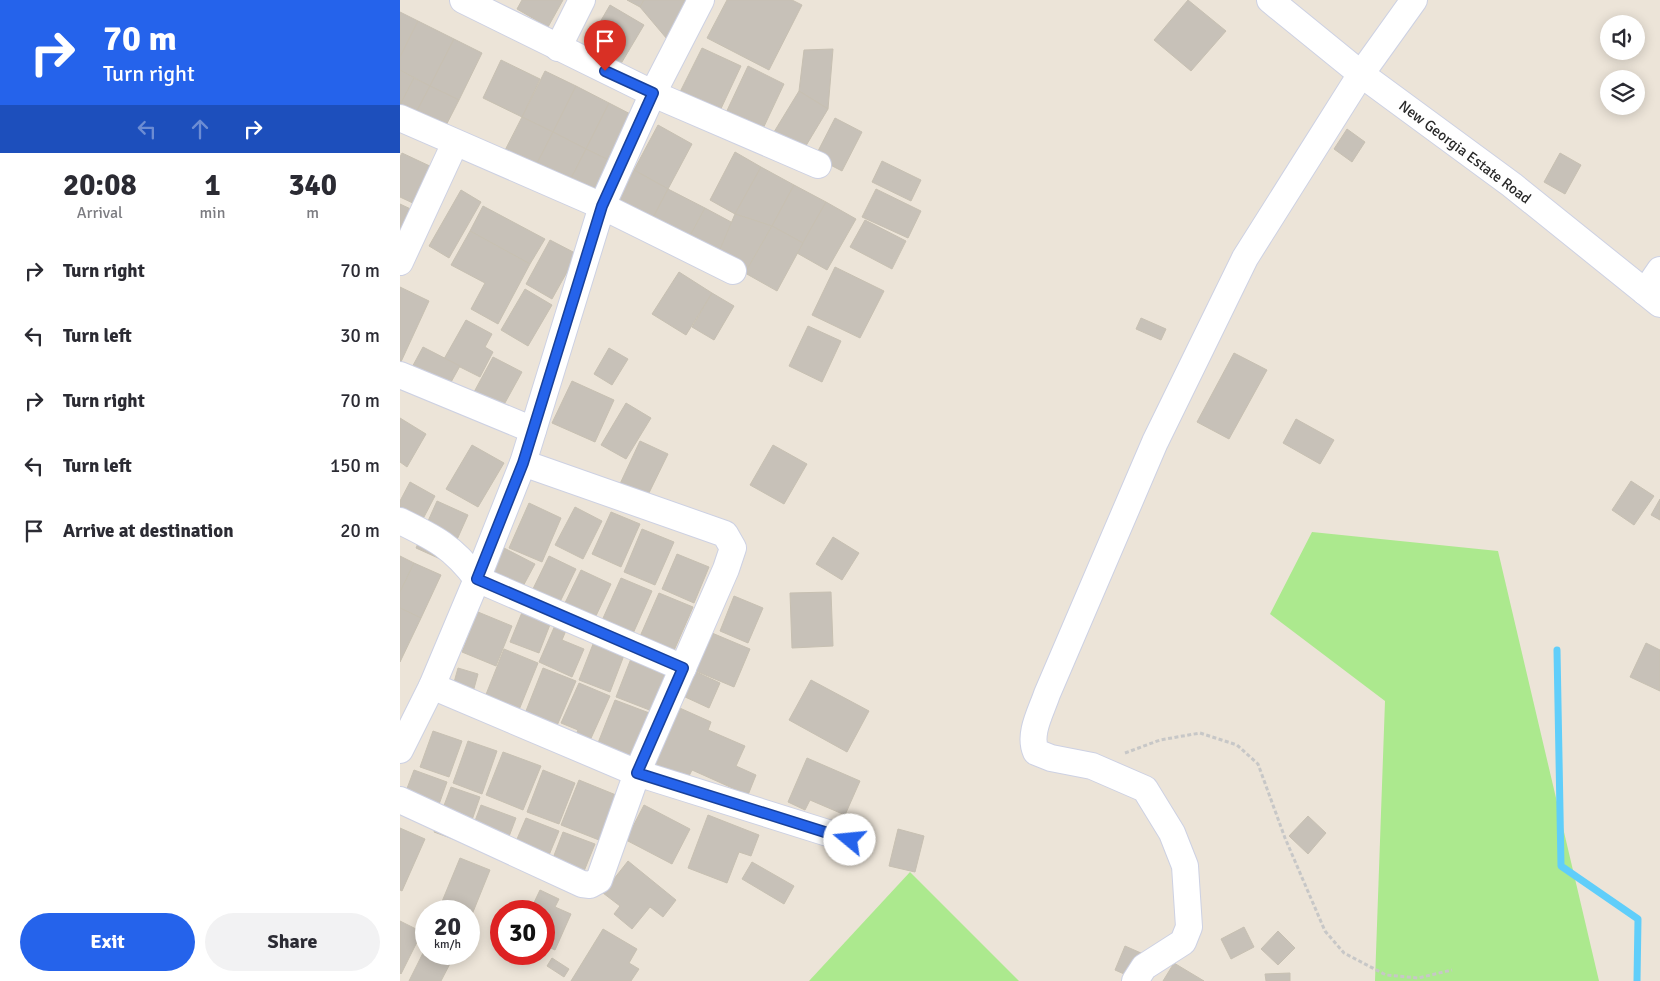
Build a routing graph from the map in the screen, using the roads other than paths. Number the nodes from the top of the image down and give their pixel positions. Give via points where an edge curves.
1 (463, 0) edge
2 (582, 0) edge
3 (701, 0) edge
4 (1270, 0) edge
5 (1414, 0) edge
6 (558, 48) junction
7 (1361, 74) junction
8 (653, 93) junction
9 (400, 118) edge
10 (455, 143) junction
11 (818, 165) dead end
12 (602, 206) junction
13 (402, 255) edge
14 (1660, 270) edge
15 (733, 271) dead end
16 (1652, 298) edge
17 (400, 375) edge
18 (534, 430) junction
19 (523, 463) junction
20 (400, 521) edge
21 (477, 579) junction
22 (683, 668) junction
23 (432, 686) junction
24 (400, 750) edge
25 (637, 773) junction
26 (400, 800) edge
27 (850, 840) dead end
28 (1135, 981) edge

1 - 6 street
2 - 6 street
3 - 8 street
4 - 7 street, New Georgia Estate Road
5 - 7 street
6 - 8 street
7 - 16 street, New Georgia Estate Road via 1512,185
7 - 28 street via 1245,258 1155,442 1035,730 1033,744 1036,752 1092,766 1145,789 1172,833 1185,866 1189,927 1183,942 1149,962
8 - 11 street
8 - 12 street
9 - 10 street
10 - 12 street
10 - 13 street
12 - 15 street
12 - 18 street
14 - 16 street
17 - 18 street
18 - 19 street
19 - 21 street
19 - 22 street via 724,534 733,548 729,562
20 - 21 street via 431,535 460,557
21 - 22 street
21 - 23 street
22 - 25 street
23 - 24 street
23 - 25 street
25 - 26 street via 599,880 590,885
25 - 27 street

